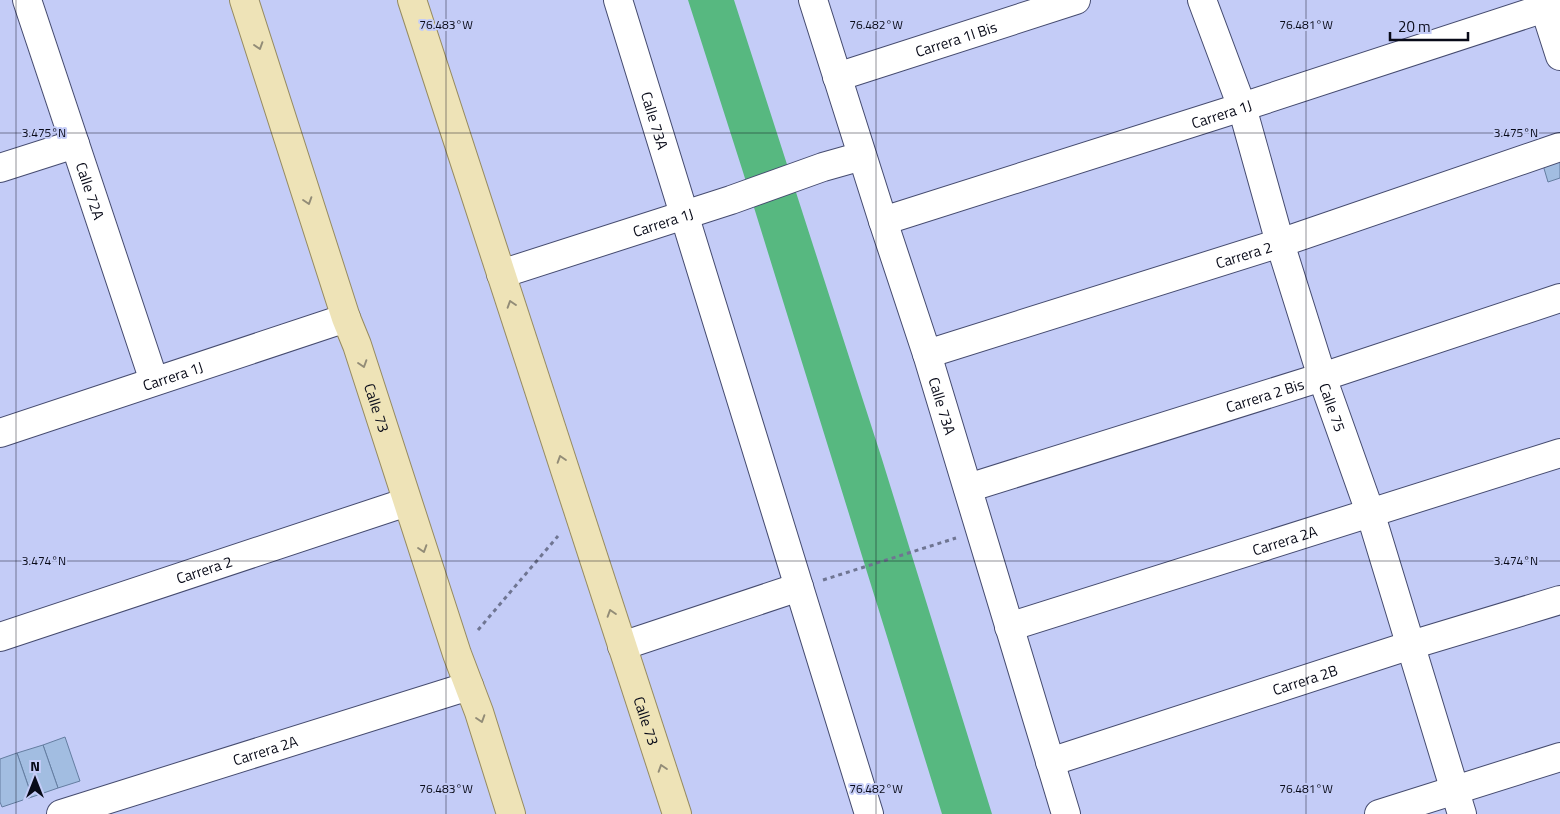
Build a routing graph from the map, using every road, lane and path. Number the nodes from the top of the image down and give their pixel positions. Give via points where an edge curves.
1 (27, 0) edge
2 (244, 0) edge
3 (412, 0) edge
4 (618, 0) edge
5 (813, 0) edge
6 (1076, 0) edge
7 (1202, 0) edge
8 (1549, 3) edge
9 (1560, 56) edge
10 (837, 77) junction
11 (1242, 107) junction
12 (75, 144) junction
13 (1560, 147) edge
14 (862, 156) junction
15 (0, 168) edge
16 (684, 214) junction
17 (883, 221) junction
18 (1280, 243) junction
19 (501, 274) junction
20 (1560, 298) edge
21 (346, 318) junction
22 (927, 354) junction
23 (1322, 378) junction
24 (154, 381) junction
25 (0, 432) edge
26 (1560, 453) edge
27 (968, 488) junction
28 (407, 502) junction
29 (1370, 512) junction
30 (560, 535) dead end
31 (944, 541) dead end
32 (846, 572) dead end
33 (799, 588) junction
34 (1560, 600) edge
35 (1010, 627) junction
36 (474, 634) dead end
37 (0, 637) edge
38 (1411, 645) junction
39 (622, 646) junction
40 (469, 686) junction
41 (1560, 756) edge
42 (1050, 762) junction
43 (1458, 802) edge
44 (61, 814) edge
45 (511, 814) edge
46 (677, 814) edge
47 (869, 814) edge
48 (1066, 814) edge
49 (1379, 814) edge

1 - 12 street, Calle 72A
2 -> 21 main road, Calle 73
3 - 19 main road, Calle 73
4 - 16 street, Calle 73A
5 - 10 street, Calle 73A
6 - 10 street, Carrera 1I Bis
7 - 11 street, Calle 75
8 - 9 street
8 - 11 street, Carrera 1J
10 - 14 street, Calle 73A
11 - 17 street, Carrera 1J
11 - 18 street, Calle 75
12 - 15 street
12 - 24 street, Calle 72A
13 - 18 street, Carrera 2
14 - 16 street, Carrera 1J
14 - 17 street, Calle 73A
16 - 19 street, Carrera 1J
16 - 33 street, Calle 73A
17 - 22 street, Calle 73A
18 - 22 street, Carrera 2
18 - 23 street, Calle 75
39 -> 19 main road, Calle 73
20 - 23 street, Carrera 2 Bis
21 - 24 street, Carrera 1J
21 -> 28 main road, Calle 73
22 - 27 street, Calle 73A
23 - 27 street, Carrera 2 Bis
23 - 29 street, Calle 75
24 - 25 street, Carrera 1J
26 - 29 street, Carrera 2A
27 - 35 street, Calle 73A
28 - 37 street, Carrera 2
28 -> 40 main road, Calle 73
29 - 35 street, Carrera 2A
29 - 38 street, Calle 75
30 - 36 path
31 - 32 path
33 - 39 street
33 - 47 street, Calle 73A
34 - 38 street, Carrera 2B
35 - 42 street, Calle 73A
38 - 42 street, Carrera 2B
38 - 43 street, Calle 75
46 -> 39 main road, Calle 73
40 - 44 street, Carrera 2A
40 -> 45 main road, Calle 73
41 - 43 street
42 - 48 street, Calle 73A
43 - 49 street

